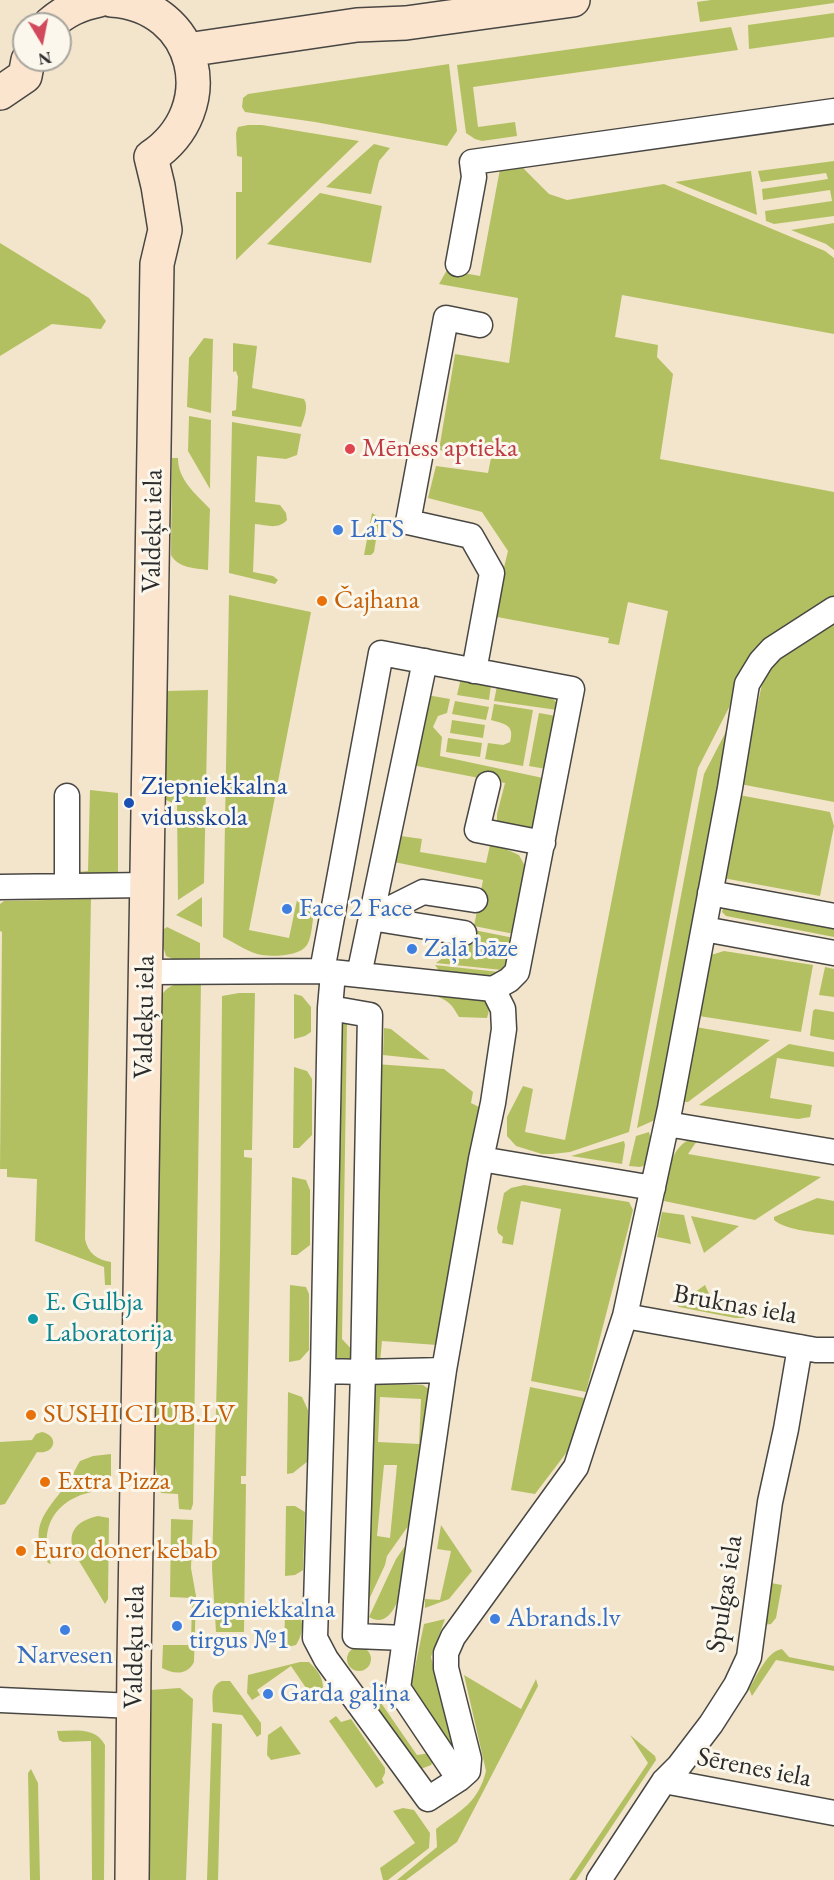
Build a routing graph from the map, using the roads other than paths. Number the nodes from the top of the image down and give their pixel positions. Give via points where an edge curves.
1 (99, 0) edge
2 (111, 0) edge
3 (573, 0) edge
4 (153, 5) edge
5 (64, 12) edge
6 (187, 50) junction
7 (834, 111) edge
8 (458, 264) dead end
9 (480, 325) dead end
10 (834, 609) edge
11 (425, 661) junction
12 (474, 671) junction
13 (488, 784) dead end
14 (67, 796) dead end
15 (543, 843) junction
16 (147, 885) junction
17 (67, 886) junction
18 (0, 887) edge
19 (710, 893) junction
20 (475, 900) dead end
21 (834, 916) edge
22 (371, 918) junction
23 (704, 929) junction
24 (464, 933) dead end
25 (834, 953) edge
26 (146, 972) junction
27 (328, 972) junction
28 (359, 975) junction
29 (493, 989) junction
30 (330, 1008) junction
31 (667, 1124) junction
32 (834, 1152) edge
33 (481, 1159) junction
34 (653, 1188) junction
35 (625, 1316) junction
36 (800, 1347) junction
37 (834, 1350) edge
38 (444, 1370) junction
39 (323, 1371) junction
40 (363, 1372) junction
41 (355, 1636) junction
42 (315, 1638) junction
43 (405, 1638) junction
44 (0, 1700) edge
45 (134, 1706) junction
46 (459, 1779) junction
47 (664, 1781) junction
48 (834, 1813) edge
49 (132, 1880) edge
50 (599, 1880) edge

1 - 5 street
2 - 4 street
3 - 6 street
4 - 6 street
6 - 16 street, Valdeķu iela via 193,71 193,94 187,116 176,136 151,157 165,230 157,264
7 - 8 street via 472,162 474,177
9 - 12 street via 446,318 408,522 471,536 492,573
10 - 19 street via 772,649 747,684
11 - 12 street
11 - 22 street
11 - 27 street via 381,653
12 - 15 street via 572,689
13 - 15 street via 477,830
14 - 17 street
15 - 29 street via 517,972
16 - 17 street
16 - 26 street, Valdeķu iela
17 - 18 street
19 - 21 street
19 - 23 street
20 - 22 street via 423,892
22 - 24 street
22 - 28 street
23 - 25 street
23 - 31 street
26 - 27 street
26 - 45 street, Valdeķu iela
27 - 28 street
27 - 30 street
28 - 29 street
29 - 33 street via 503,1009 504,1029
30 - 39 street
30 - 40 street via 370,1015
31 - 32 street
31 - 34 street
33 - 34 street
33 - 38 street
34 - 35 street
35 - 36 street, Bruknas iela
35 - 46 street via 576,1467 478,1601 446,1653 446,1668 469,1759 468,1770
36 - 37 street, Bruknas iela
36 - 47 street, Spulgas iela via 770,1502 749,1657 711,1724
38 - 40 street
38 - 43 street
39 - 40 street
39 - 42 street
40 - 41 street
41 - 42 street
41 - 43 street
42 - 46 street via 326,1659 428,1799
43 - 46 street via 398,1688
44 - 45 street
45 - 49 street, Valdeķu iela
47 - 48 street, Sērenes iela
47 - 50 street, Spulgas iela

